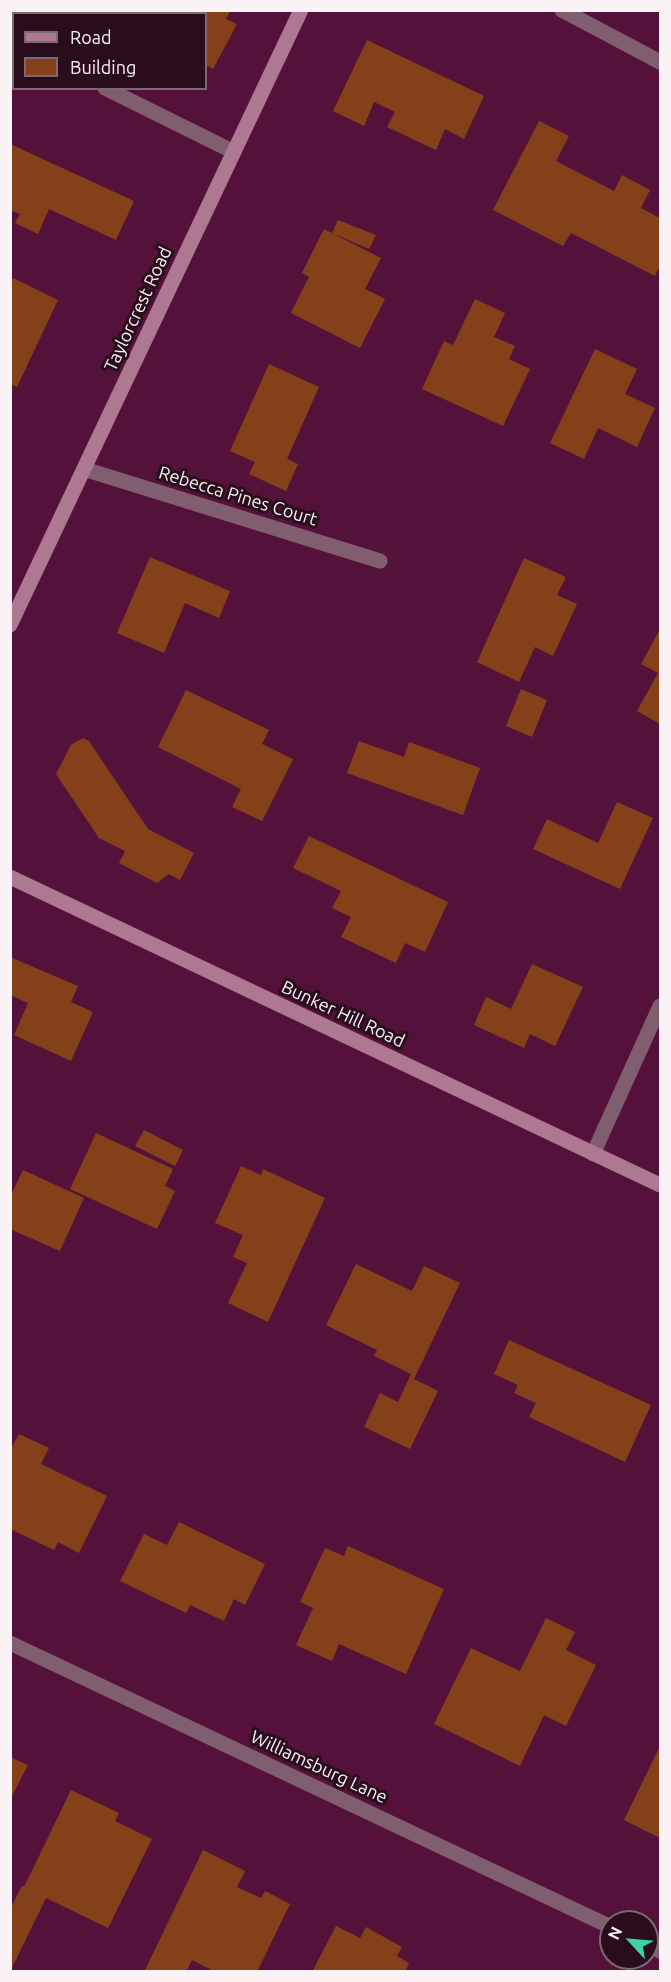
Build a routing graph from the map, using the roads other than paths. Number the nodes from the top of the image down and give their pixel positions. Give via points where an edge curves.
1 (301, 10) edge
2 (562, 10) edge
3 (660, 62) edge
4 (109, 90) edge
5 (234, 152) junction
6 (84, 469) junction
7 (380, 561) dead end
8 (10, 625) edge
9 (10, 877) edge
10 (660, 1006) edge
11 (593, 1154) junction
12 (660, 1185) edge
13 (10, 1643) edge
14 (599, 1921) edge

1 - 5 street, Taylorcrest Road
2 - 3 street
4 - 5 street
5 - 6 street, Taylorcrest Road
6 - 7 street, Rebecca Pines Court
6 - 8 street, Taylorcrest Road
9 - 11 street, Bunker Hill Road
10 - 11 street
11 - 12 street, Bunker Hill Road
13 - 14 street, Williamsburg Lane

